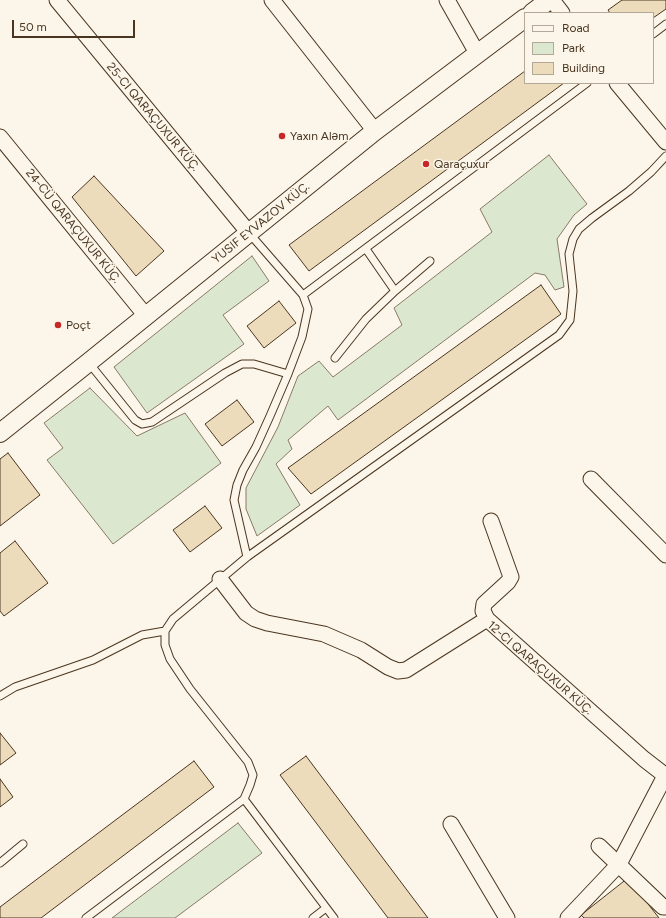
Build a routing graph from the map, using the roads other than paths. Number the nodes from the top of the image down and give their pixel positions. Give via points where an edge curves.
1 (57, 0) edge
2 (272, 0) edge
3 (446, 0) edge
4 (551, 0) edge
5 (533, 12) edge
6 (561, 12) edge
7 (524, 19) edge
8 (666, 24) edge
9 (654, 33) edge
10 (477, 54) junction
11 (586, 84) edge
12 (619, 84) edge
13 (375, 131) junction
14 (0, 137) edge
15 (666, 142) edge
16 (666, 156) edge
17 (249, 233) junction
18 (366, 248) junction
19 (430, 260) dead end
20 (395, 291) junction
21 (303, 295) junction
22 (146, 316) junction
23 (335, 358) dead end
24 (89, 362) junction
25 (288, 374) junction
26 (0, 432) edge
27 (591, 479) dead end
28 (491, 522) dead end
29 (666, 555) edge
30 (247, 558) junction
31 (220, 579) junction
32 (487, 619) junction
33 (165, 631) junction
34 (0, 696) edge
35 (666, 775) edge
36 (244, 799) junction
37 (451, 824) dead end
38 (23, 844) dead end
39 (599, 846) dead end
40 (0, 862) edge
41 (619, 864) junction
42 (666, 907) edge
43 (326, 908) junction
44 (86, 918) edge
45 (313, 918) edge
46 (334, 918) edge
47 (507, 918) edge
48 (568, 918) edge

1 - 17 street, 25-CI QARAÇUXUR KÜÇ.
2 - 13 street
3 - 10 street
4 - 5 street
4 - 6 street
7 - 10 street, YUSIF EYVAZOV KÜÇ.
8 - 9 lane
10 - 13 street, YUSIF EYVAZOV KÜÇ.
11 - 18 lane
12 - 15 street
13 - 17 street, YUSIF EYVAZOV KÜÇ.
14 - 22 street, 24-CÜ QARAÇUXUR KÜÇ.
16 - 30 lane via 646,177 579,229 573,238 569,254 573,291 570,320 559,335
17 - 21 lane
17 - 22 street, YUSIF EYVAZOV KÜÇ.
18 - 20 lane
18 - 21 lane
19 - 20 lane
20 - 23 lane via 366,319
21 - 25 lane via 308,309 306,324
22 - 24 street, YUSIF EYVAZOV KÜÇ.
24 - 25 lane via 134,420 142,424 152,422 242,364 254,364
24 - 26 street, YUSIF EYVAZOV KÜÇ.
25 - 30 lane via 237,485 234,500
27 - 29 street
28 - 32 street via 511,577 484,604 483,611
30 - 31 lane
31 - 32 street, 12-CI QARAÇUXUR KÜÇ. via 246,613 255,619 324,634 361,650 398,671 406,670
31 - 33 lane via 173,619
32 - 35 street, 12-CI QARAÇUXUR KÜÇ. via 644,759
33 - 34 lane via 142,635 94,660 15,687
33 - 36 lane via 165,645 170,659 190,689 248,762 253,775
35 - 41 street, 12-CI QARAÇUXUR KÜÇ.
36 - 43 lane
36 - 44 lane
37 - 47 street
38 - 40 lane
39 - 41 street
41 - 42 street via 663,907
41 - 48 street, 12-CI QARAÇUXUR KÜÇ.
43 - 45 lane
43 - 46 lane

